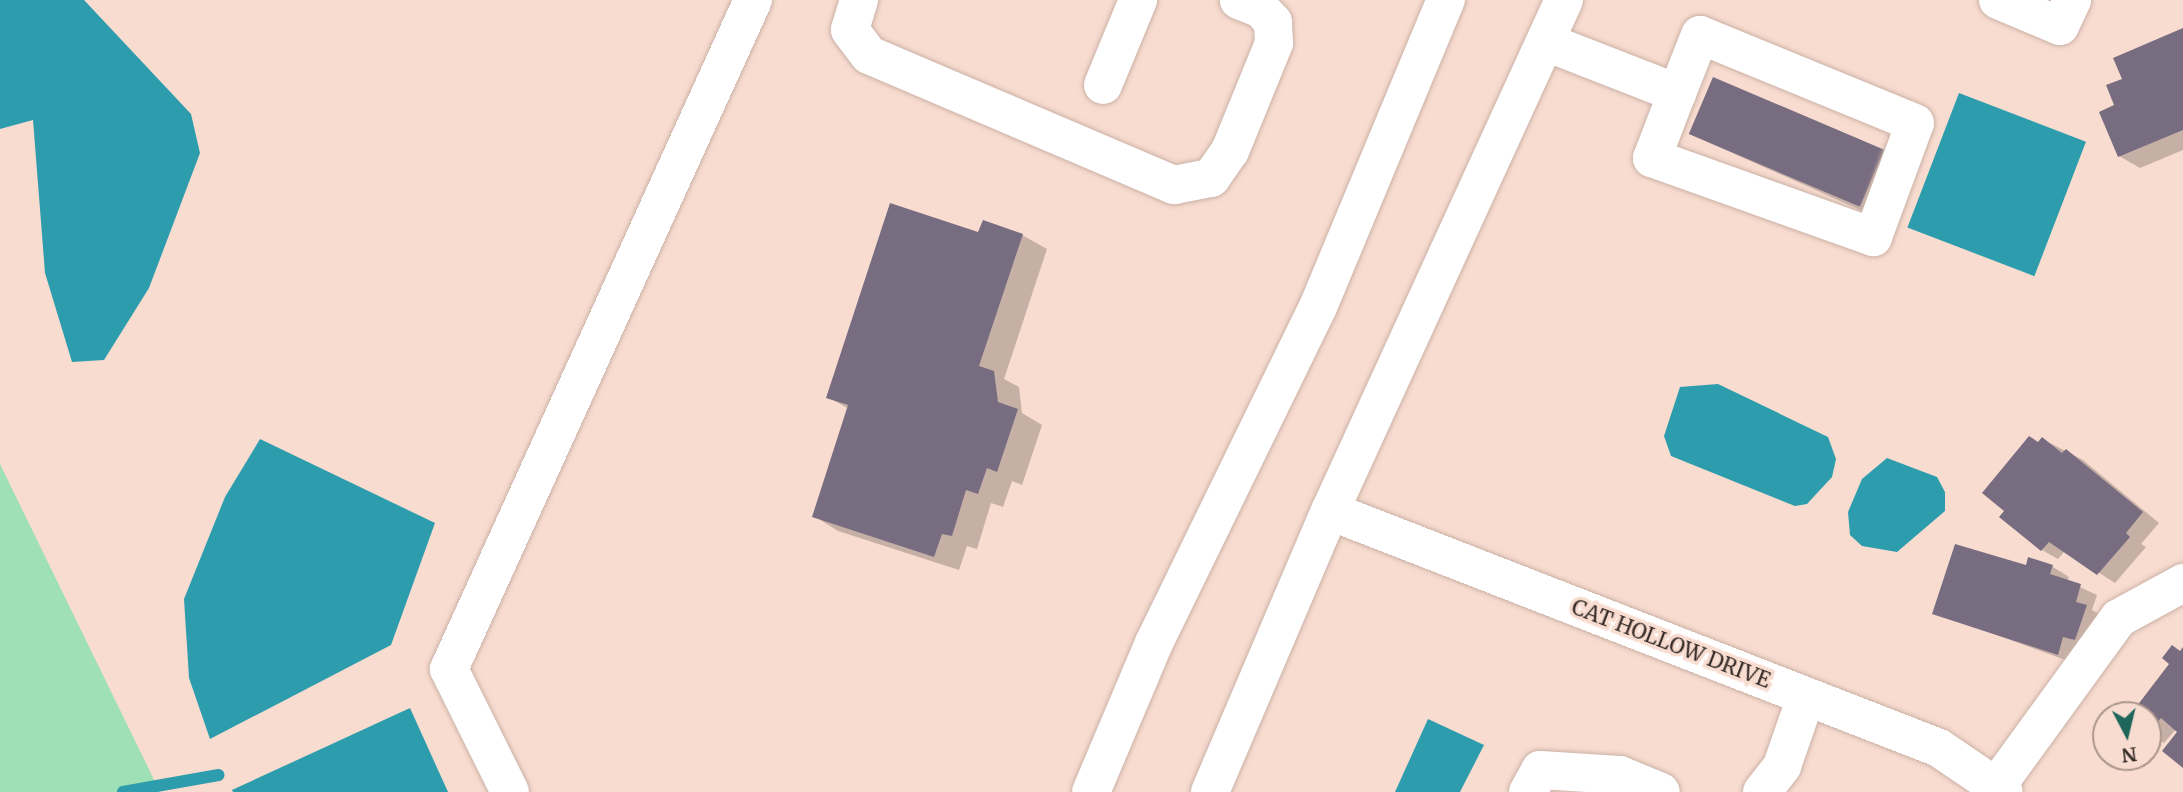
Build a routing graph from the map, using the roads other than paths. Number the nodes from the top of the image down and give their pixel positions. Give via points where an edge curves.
1 (752, 0) edge
2 (859, 0) edge
3 (1138, 0) edge
4 (1239, 0) edge
5 (1446, 0) edge
6 (1564, 0) edge
7 (1998, 0) edge
8 (2072, 0) edge
9 (1546, 42) junction
10 (1103, 85) dead end
11 (1677, 93) junction
12 (1329, 511) junction
13 (2183, 583) edge
14 (1806, 697) junction
15 (2000, 789) edge
16 (510, 792) edge
17 (1091, 792) edge
18 (1210, 792) edge
19 (1528, 792) edge
20 (1661, 792) edge
21 (1762, 792) edge

1 - 16 main road via 449,669
2 - 4 main road via 850,30 869,55 1174,184 1211,178 1230,151 1274,43 1273,22 1261,9
3 - 10 main road
5 - 17 main road via 1318,307 1153,645
6 - 9 main road
7 - 8 main road via 2060,26
9 - 11 main road
9 - 12 main road
11 - 11 main road via 1652,158 1873,237 1915,123 1700,34
12 - 14 main road, CAT HOLLOW DRIVE
12 - 18 main road
13 - 15 main road via 2119,618
14 - 15 main road, CAT HOLLOW DRIVE via 1939,748
14 - 21 main road via 1782,766
19 - 20 main road via 1540,770 1620,775

